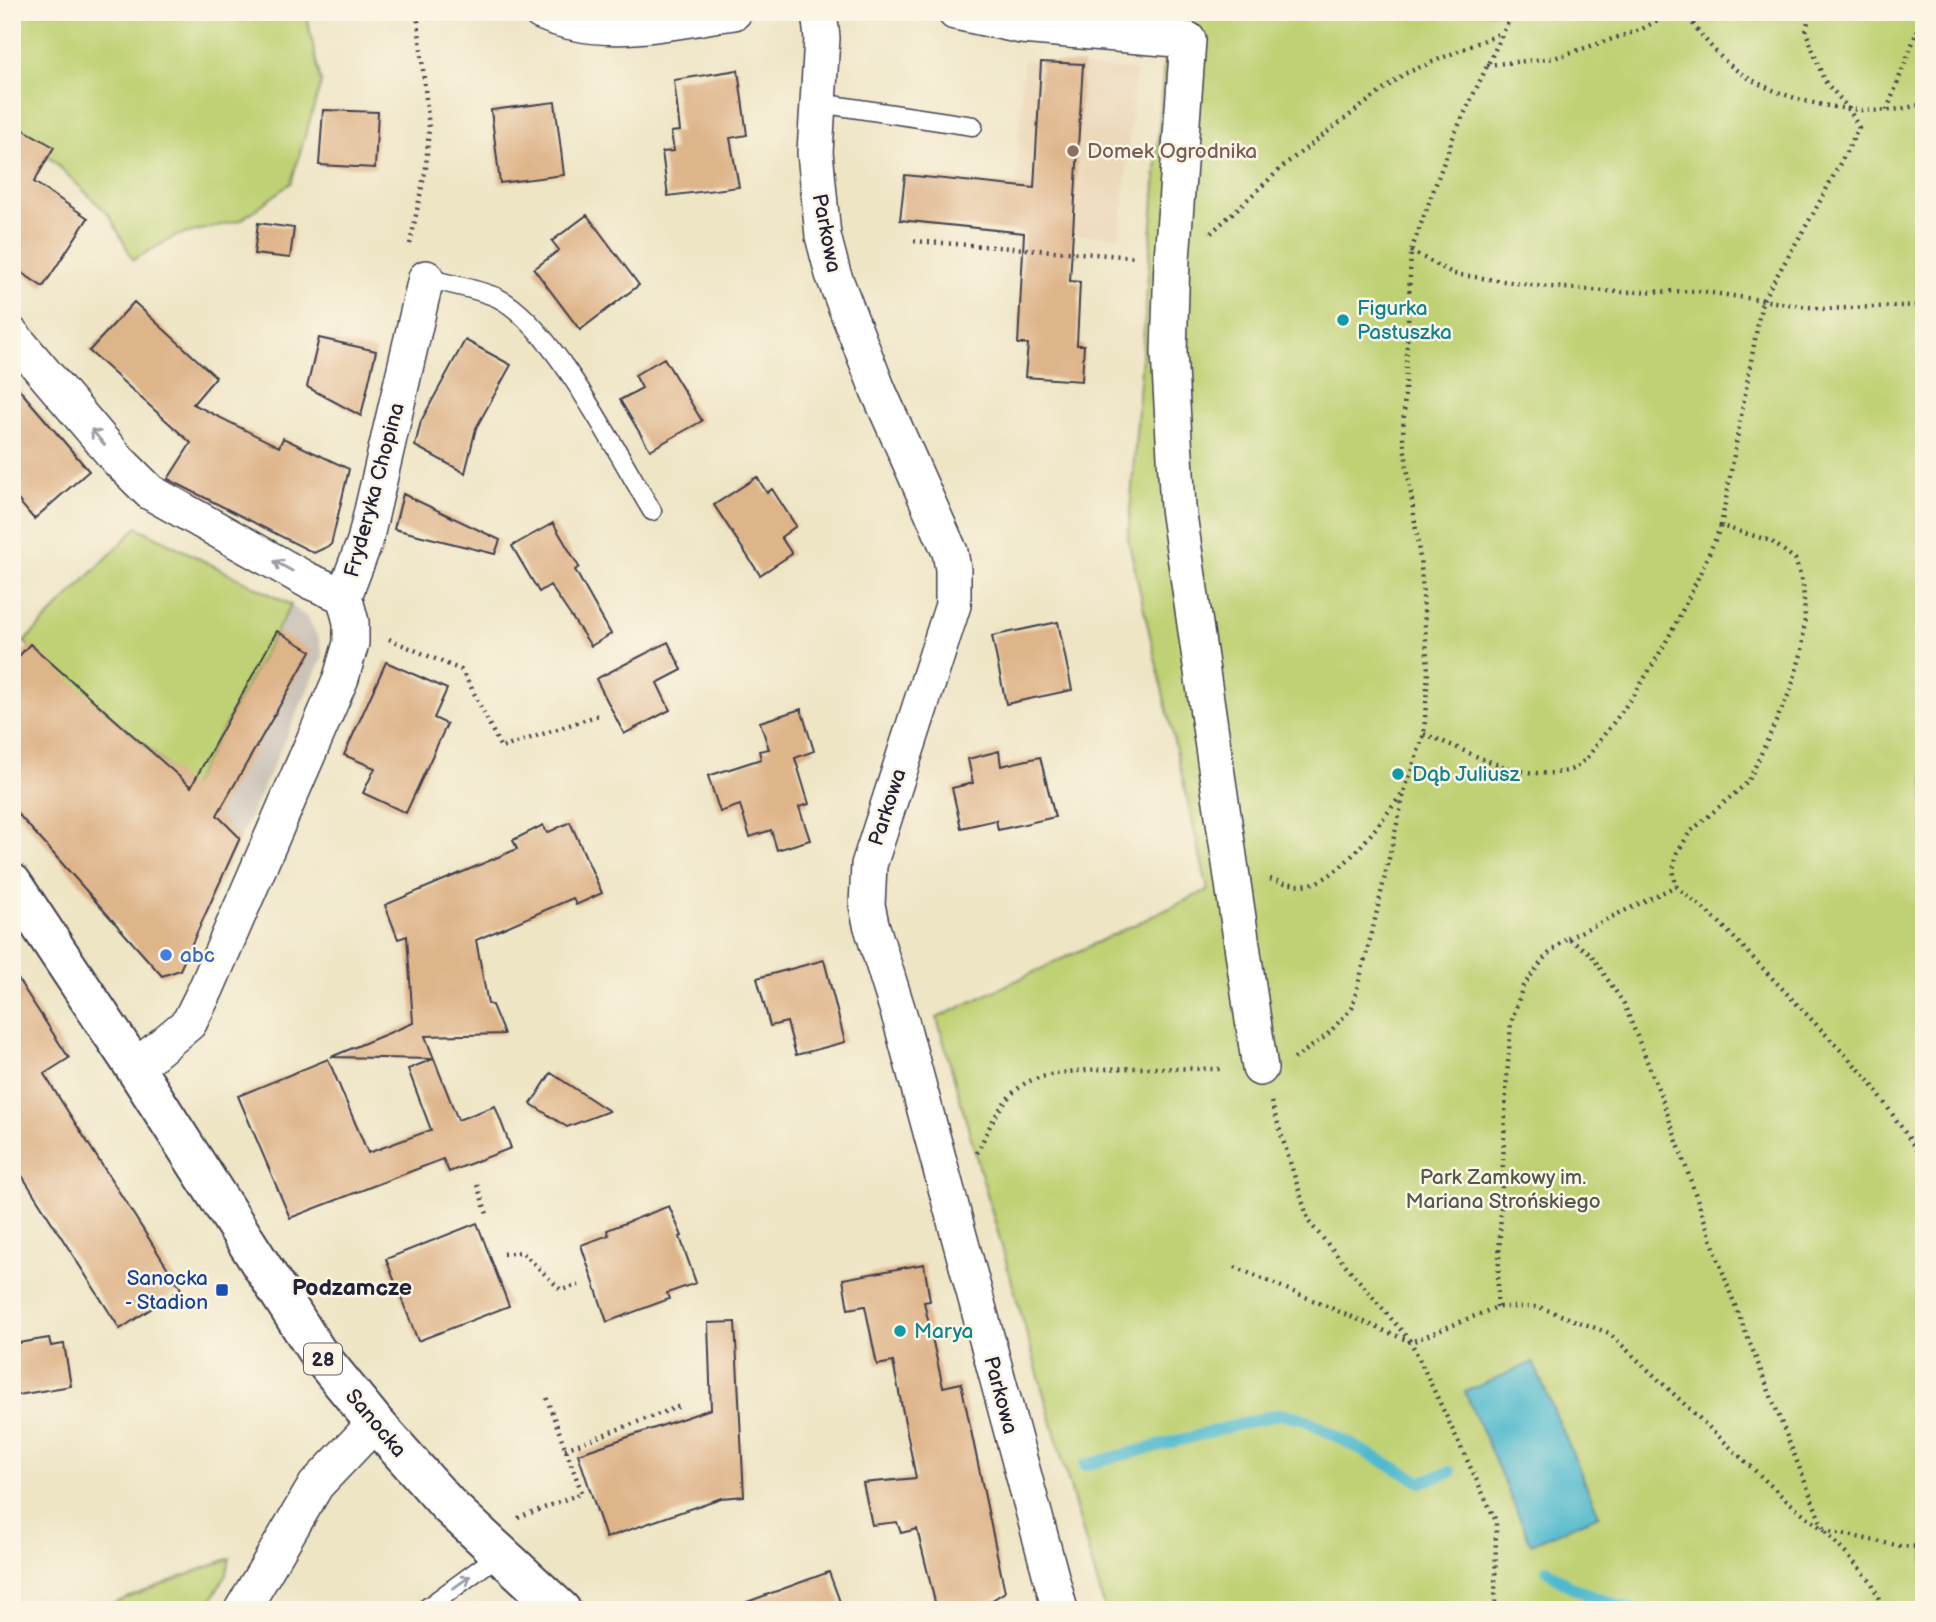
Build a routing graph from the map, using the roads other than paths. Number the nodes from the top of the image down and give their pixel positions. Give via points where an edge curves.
1 (541, 12) edge
2 (734, 12) edge
3 (819, 12) edge
4 (955, 12) edge
5 (819, 103) junction
6 (973, 126) dead end
7 (426, 278) joint
8 (12, 335) edge
9 (652, 510) dead end
10 (344, 596) junction
11 (12, 883) edge
12 (135, 1068) junction
13 (1260, 1068) road end
14 (375, 1423) junction
15 (504, 1538) junction
16 (242, 1610) edge
17 (424, 1610) edge
18 (561, 1610) edge
19 (1060, 1610) edge

1 - 2 street via 586,26 611,28
3 - 5 street, Parkowa
4 - 13 street via 1021,26 1188,40 1168,352 1178,508
5 - 6 lane
5 - 19 street, Parkowa via 814,152 823,236 833,274 878,390 950,552 953,569 953,605 869,865 866,888 871,924
7 - 9 lane, Fryderyka Chopina via 498,298 525,316 594,414
7 - 10 street, Fryderyka Chopina via 365,541
10 -> 8 street via 150,492
10 - 12 street, Fryderyka Chopina via 351,643 341,678 206,989 189,1023
11 - 12 main road, 28
12 - 14 main road, Sanocka / 28 via 317,1352
14 - 15 main road, Sanocka / 28 via 449,1506
14 - 16 street via 316,1485
17 -> 15 lane
15 - 18 main road, Sanocka / 28

